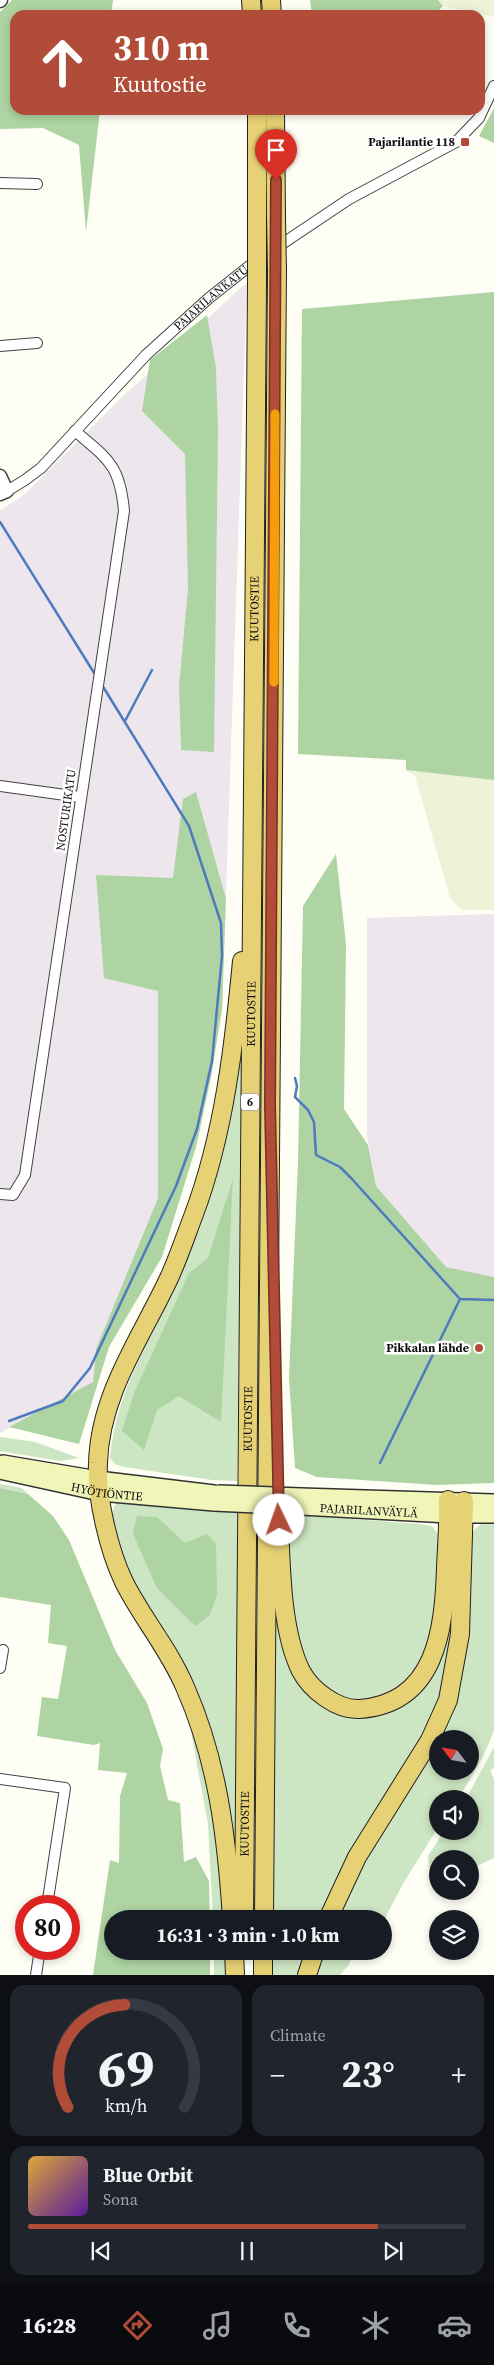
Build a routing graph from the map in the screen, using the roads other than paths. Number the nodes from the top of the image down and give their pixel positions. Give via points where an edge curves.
1 (494, 86) edge
2 (485, 105) edge
3 (257, 115) edge
4 (275, 115) edge
5 (480, 115) edge
6 (0, 183) edge
7 (37, 184) dead end
8 (37, 343) dead end
9 (0, 346) edge
10 (75, 431) junction
11 (0, 476) edge
12 (4, 492) edge
13 (253, 713) junction
14 (0, 786) edge
15 (80, 797) junction
16 (270, 1105) junction
17 (0, 1194) edge
18 (0, 1463) edge
19 (0, 1471) edge
20 (99, 1486) junction
21 (214, 1498) joint
22 (494, 1502) edge
23 (456, 1507) junction
24 (494, 1514) edge
25 (3, 1650) dead end
26 (0, 1668) edge
27 (0, 1779) edge
28 (49, 1895) edge
29 (231, 1910) edge
30 (244, 1910) edge
31 (264, 1910) edge
32 (332, 1910) edge
33 (38, 1960) edge
34 (234, 1960) edge
35 (243, 1960) edge
36 (264, 1960) edge
37 (312, 1960) edge
38 (36, 1975) edge
39 (235, 1975) edge
40 (242, 1975) edge
41 (263, 1975) edge
42 (307, 1975) edge

1 - 2 street, PAJARILANKATU
3 - 13 highway, KUUTOSTIE / 6, bridge
4 - 16 highway, KUUTOSTIE / 6, bridge via 277,271
5 - 10 street, PAJARILANKATU via 456,142 349,199 252,264 173,329
6 - 7 street
8 - 9 street
10 - 12 street, PAJARILANKATU via 41,468
10 - 15 street, NOSTURIKATU via 106,457 115,471 122,484 124,511
11 - 12 street
13 - 20 highway via 247,912 224,1105 212,1158 170,1276 108,1404 98,1462
13 - 30 highway, KUUTOSTIE / 6
14 - 15 street
15 - 17 street, NOSTURIKATU via 25,1175 13,1195
16 - 23 highway via 278,1484 284,1598 290,1639 301,1671 316,1691 335,1703 356,1709 377,1708 396,1701 419,1680 437,1646
16 - 31 highway, KUUTOSTIE / 6
18 - 20 main road, HYÖTIÖNTIE
19 - 20 main road, HYÖTIÖNTIE
20 - 21 main road, HYÖTIÖNTIE
20 - 29 highway via 124,1581 172,1659 210,1752 225,1838
21 - 23 main road, PAJARILANVÄYLÄ, bridge
22 - 23 main road, PAJARILANVÄYLÄ
23 - 24 main road, PAJARILANVÄYLÄ
23 - 32 highway via 460,1634 448,1700 430,1740 357,1857
25 - 26 street
27 - 28 street via 64,1788
33 - 38 street
34 - 39 highway
35 - 40 highway
36 - 41 highway
37 - 42 highway

